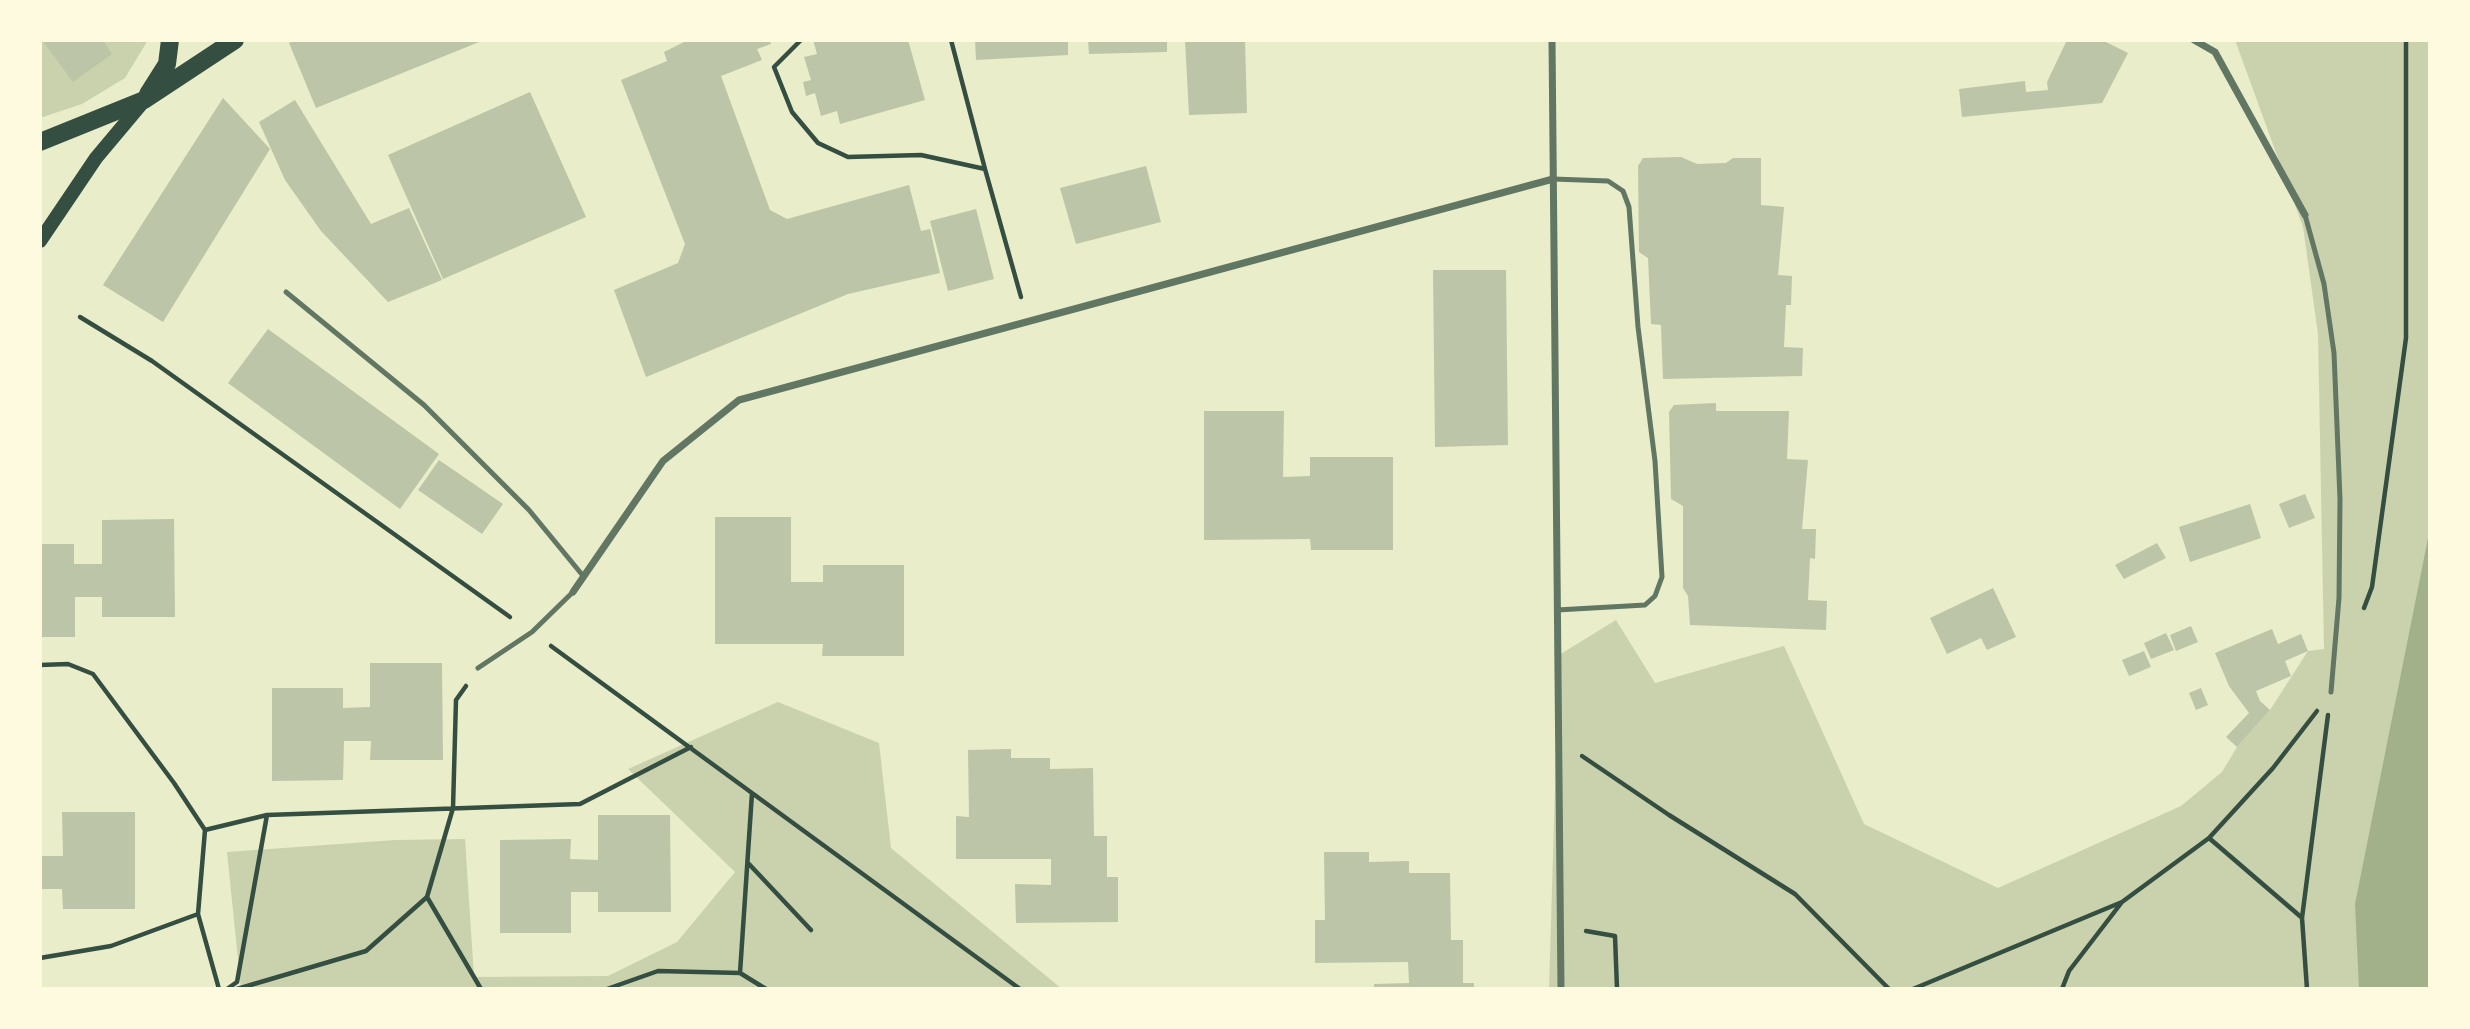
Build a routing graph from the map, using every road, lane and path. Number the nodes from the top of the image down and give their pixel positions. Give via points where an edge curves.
1 (170, 40) edge
2 (235, 40) edge
3 (802, 40) edge
4 (951, 40) edge
5 (1552, 40) edge
6 (2194, 40) edge
7 (2406, 40) edge
8 (144, 100) junction
9 (40, 142) edge
10 (985, 169) junction
11 (1553, 179) junction
12 (2305, 215) joint
13 (40, 241) edge
14 (286, 292) dead end
15 (1028, 321) junction
16 (584, 577) junction
17 (573, 592) joint
18 (1557, 610) junction
19 (2363, 610) dead end
20 (40, 665) edge
21 (478, 668) dead end
22 (2331, 692) junction
23 (456, 699) dead end
24 (1559, 742) junction
25 (691, 747) dead end
26 (752, 793) dead end
27 (453, 808) junction
28 (267, 815) junction
29 (205, 830) junction
30 (2208, 838) junction
31 (748, 864) junction
32 (427, 897) junction
33 (2122, 902) junction
34 (198, 915) junction
35 (2302, 918) junction
36 (1560, 927) junction
37 (811, 930) dead end
38 (40, 958) edge
39 (740, 973) junction
40 (219, 989) edge
41 (228, 989) edge
42 (237, 989) edge
43 (481, 989) edge
44 (607, 989) edge
45 (766, 989) edge
46 (1561, 989) edge
47 (1617, 989) edge
48 (1889, 989) edge
49 (1913, 989) edge
50 (2062, 989) edge
51 (2307, 989) edge

1 - 8 main road via 167,64
2 - 8 main road
3 - 10 path via 774,67 792,112 818,143 848,157 921,155
4 - 10 path
5 - 11 street
6 - 12 street via 2215,52
7 - 19 path via 2406,338 2372,587
8 - 9 main road
8 - 13 main road via 96,158
10 - 15 path
11 - 15 street
11 - 18 street
11 - 18 lane via 1608,181 1623,191 1629,207 1662,577 1655,596 1645,605
12 - 22 lane via 2324,284 2334,353 2340,499
14 - 16 lane via 424,405 529,510
15 - 16 street via 739,400 663,461
16 - 17 street
17 - 21 lane via 532,632
18 - 24 street
20 - 29 path via 68,664 93,674
22 - 30 path via 2273,768
22 - 35 path
23 - 27 path
24 - 36 street
24 - 48 path via 1796,894
25 - 27 path via 580,804
26 - 31 path
27 - 28 path
27 - 32 path
28 - 29 path
28 - 41 path via 237,982
29 - 34 path
30 - 33 path
30 - 35 path
31 - 37 path
31 - 39 path
32 - 42 path via 366,951
32 - 43 path
33 - 49 path
33 - 50 path via 2069,971
34 - 38 path via 111,946
34 - 40 path
35 - 51 path
36 - 46 street
36 - 47 path via 1615,936
39 - 44 path via 658,971
39 - 45 path

